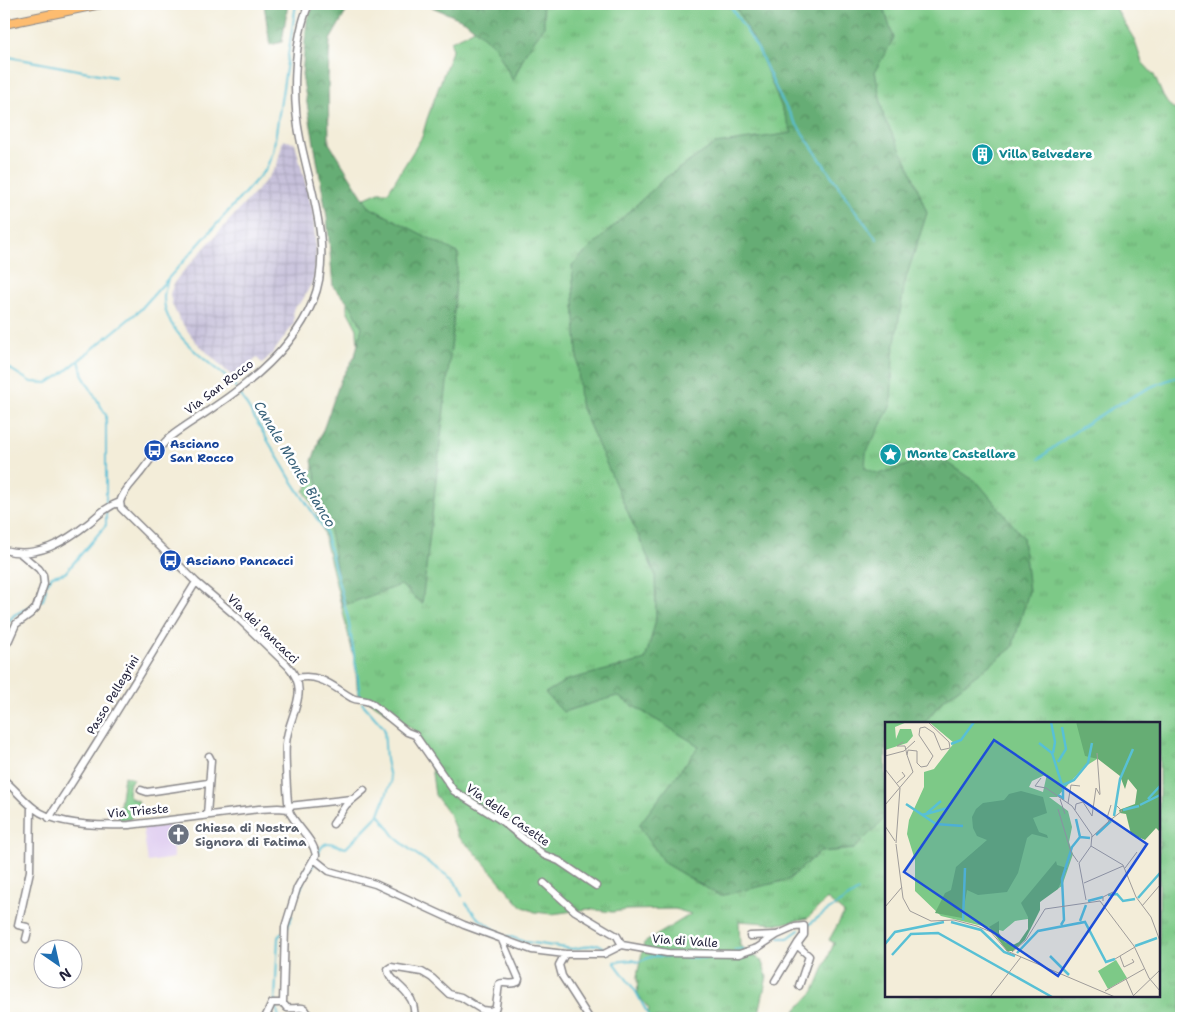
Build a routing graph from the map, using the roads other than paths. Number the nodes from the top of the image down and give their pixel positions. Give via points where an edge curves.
1 (101, 4) edge
2 (309, 4) edge
3 (4, 24) edge
4 (120, 502) junction
5 (4, 550) edge
6 (20, 553) junction
7 (196, 582) junction
8 (8, 642) dead end
9 (297, 678) junction
10 (209, 756) dead end
11 (4, 780) edge
12 (208, 783) junction
13 (141, 790) dead end
14 (364, 790) dead end
15 (352, 799) junction
16 (31, 806) junction
17 (289, 808) junction
18 (207, 815) junction
19 (49, 818) junction
20 (333, 824) dead end
21 (316, 861) junction
22 (544, 883) dead end
23 (596, 886) dead end
24 (777, 935) junction
25 (750, 936) dead end
26 (26, 939) dead end
27 (502, 940) junction
28 (798, 943) junction
29 (622, 945) junction
30 (565, 954) junction
31 (775, 981) dead end
32 (799, 986) dead end
33 (282, 1003) junction
34 (265, 1018) edge
35 (309, 1018) edge
36 (415, 1018) edge
37 (589, 1018) edge

1 - 3 main road
2 - 4 street, Via San Rocco via 300,41 295,100 300,138 319,219 317,287 308,312 275,356 242,387 168,439
4 - 6 street via 59,543 40,551
4 - 7 street, Via dei Pancacci via 121,508 139,527
5 - 6 street
6 - 8 street via 39,569 44,584 36,608 16,624
7 - 9 street, Via dei Pancacci
7 - 19 street, Passo Pellegrini
9 - 17 street, Via dei Pancacci via 299,694 286,744
9 - 23 street, Via delle Casette via 317,677 357,700 371,703 415,735 454,791 498,819 544,855 559,861
10 - 12 street
11 - 16 street, Via Trieste
12 - 13 street via 147,792
12 - 18 street
14 - 15 street
15 - 17 street, Via Trieste
15 - 20 street
16 - 19 street, Via Trieste
16 - 26 street via 30,871 18,925 27,927
17 - 18 street, Via Trieste
17 - 21 street via 314,848
18 - 19 street, Via Trieste via 115,826
21 - 27 street via 334,873 397,892
21 - 33 street via 296,888 285,930
22 - 29 street via 575,910 618,936
24 - 25 street
24 - 28 street, Via di Valle via 804,926 804,935
24 - 29 street, Via di Valle via 751,951 725,955 667,953
27 - 30 street via 532,950
27 - 36 street via 519,979 515,984 499,984 496,1006 490,1011 449,994 422,972 388,969 389,975 414,1004
28 - 31 street
28 - 32 street via 809,956
29 - 30 street via 604,954
30 - 37 street via 559,968 562,976
33 - 34 street via 272,1003
33 - 35 street via 287,1008 304,1008

